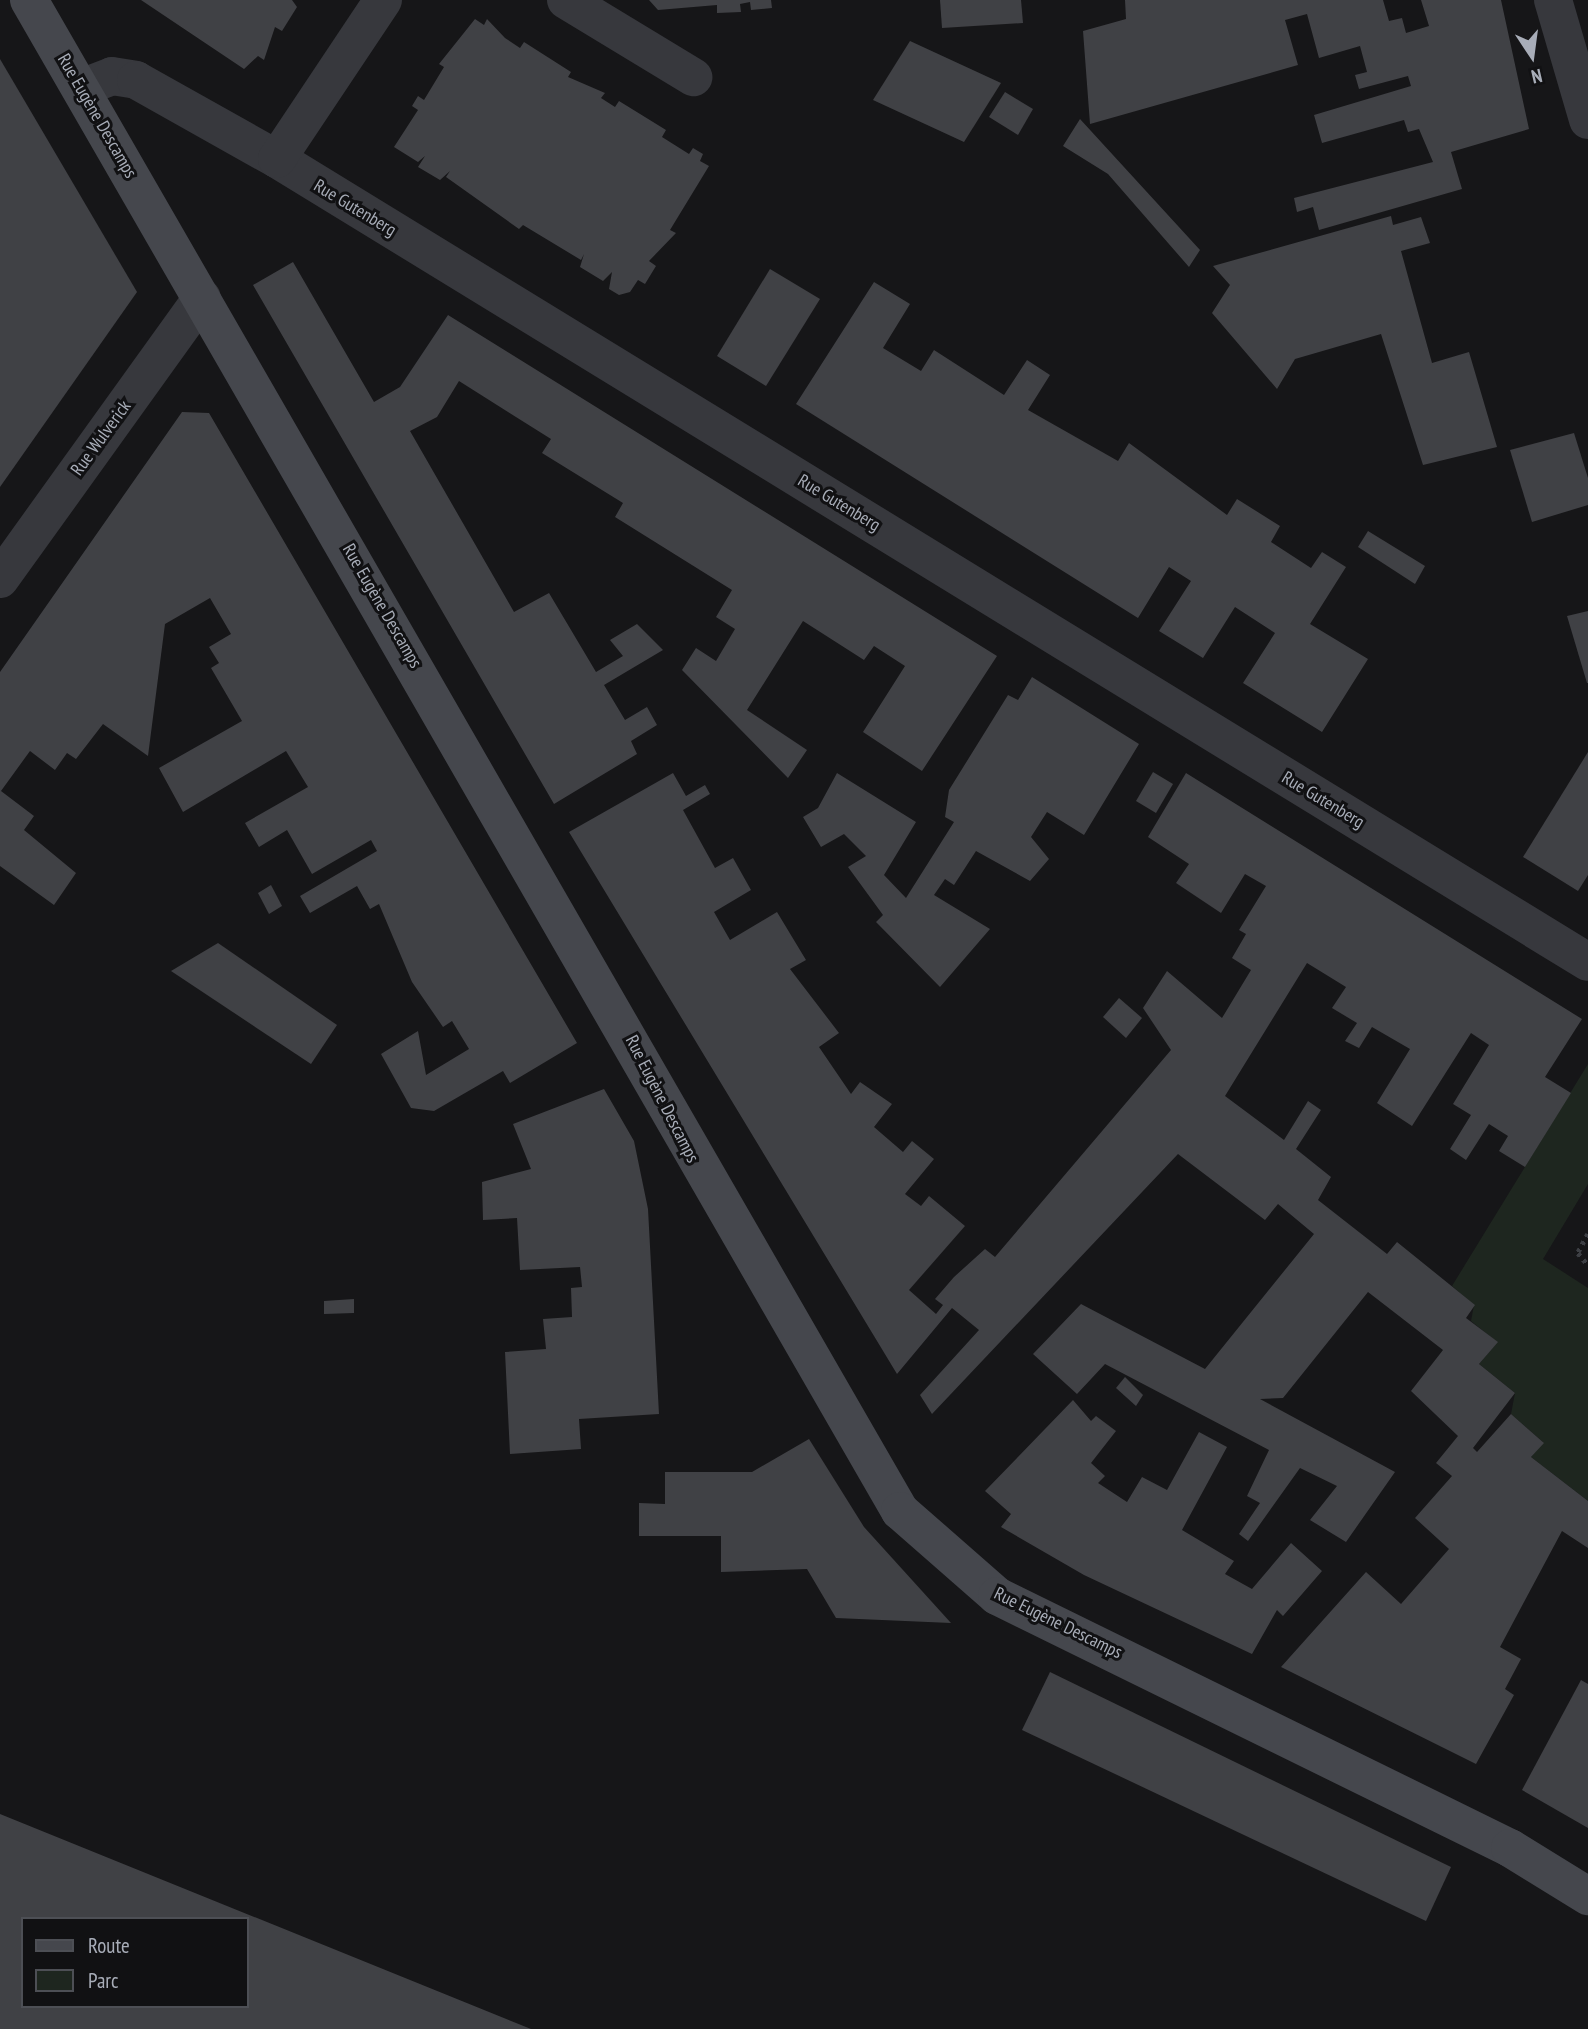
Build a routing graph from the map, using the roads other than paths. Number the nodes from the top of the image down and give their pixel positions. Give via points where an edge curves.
1 (29, 0) edge
2 (383, 0) edge
3 (566, 0) edge
4 (1553, 0) edge
5 (693, 77) dead end
6 (81, 88) junction
7 (1588, 120) edge
8 (277, 159) junction
9 (202, 298) junction
10 (0, 579) edge
11 (1588, 962) edge
12 (1588, 1896) edge

1 - 6 street, Rue Eugène Descamps
2 - 8 street
3 - 5 street
4 - 7 street
6 - 8 street, Rue Gutenberg via 112,76 136,80
6 - 9 street, Rue Eugène Descamps
8 - 11 street, Rue Gutenberg
9 - 10 street, Rue Wulverick
9 - 12 street, Rue Eugène Descamps via 600,981 723,1213 900,1511 997,1595 1510,1848

